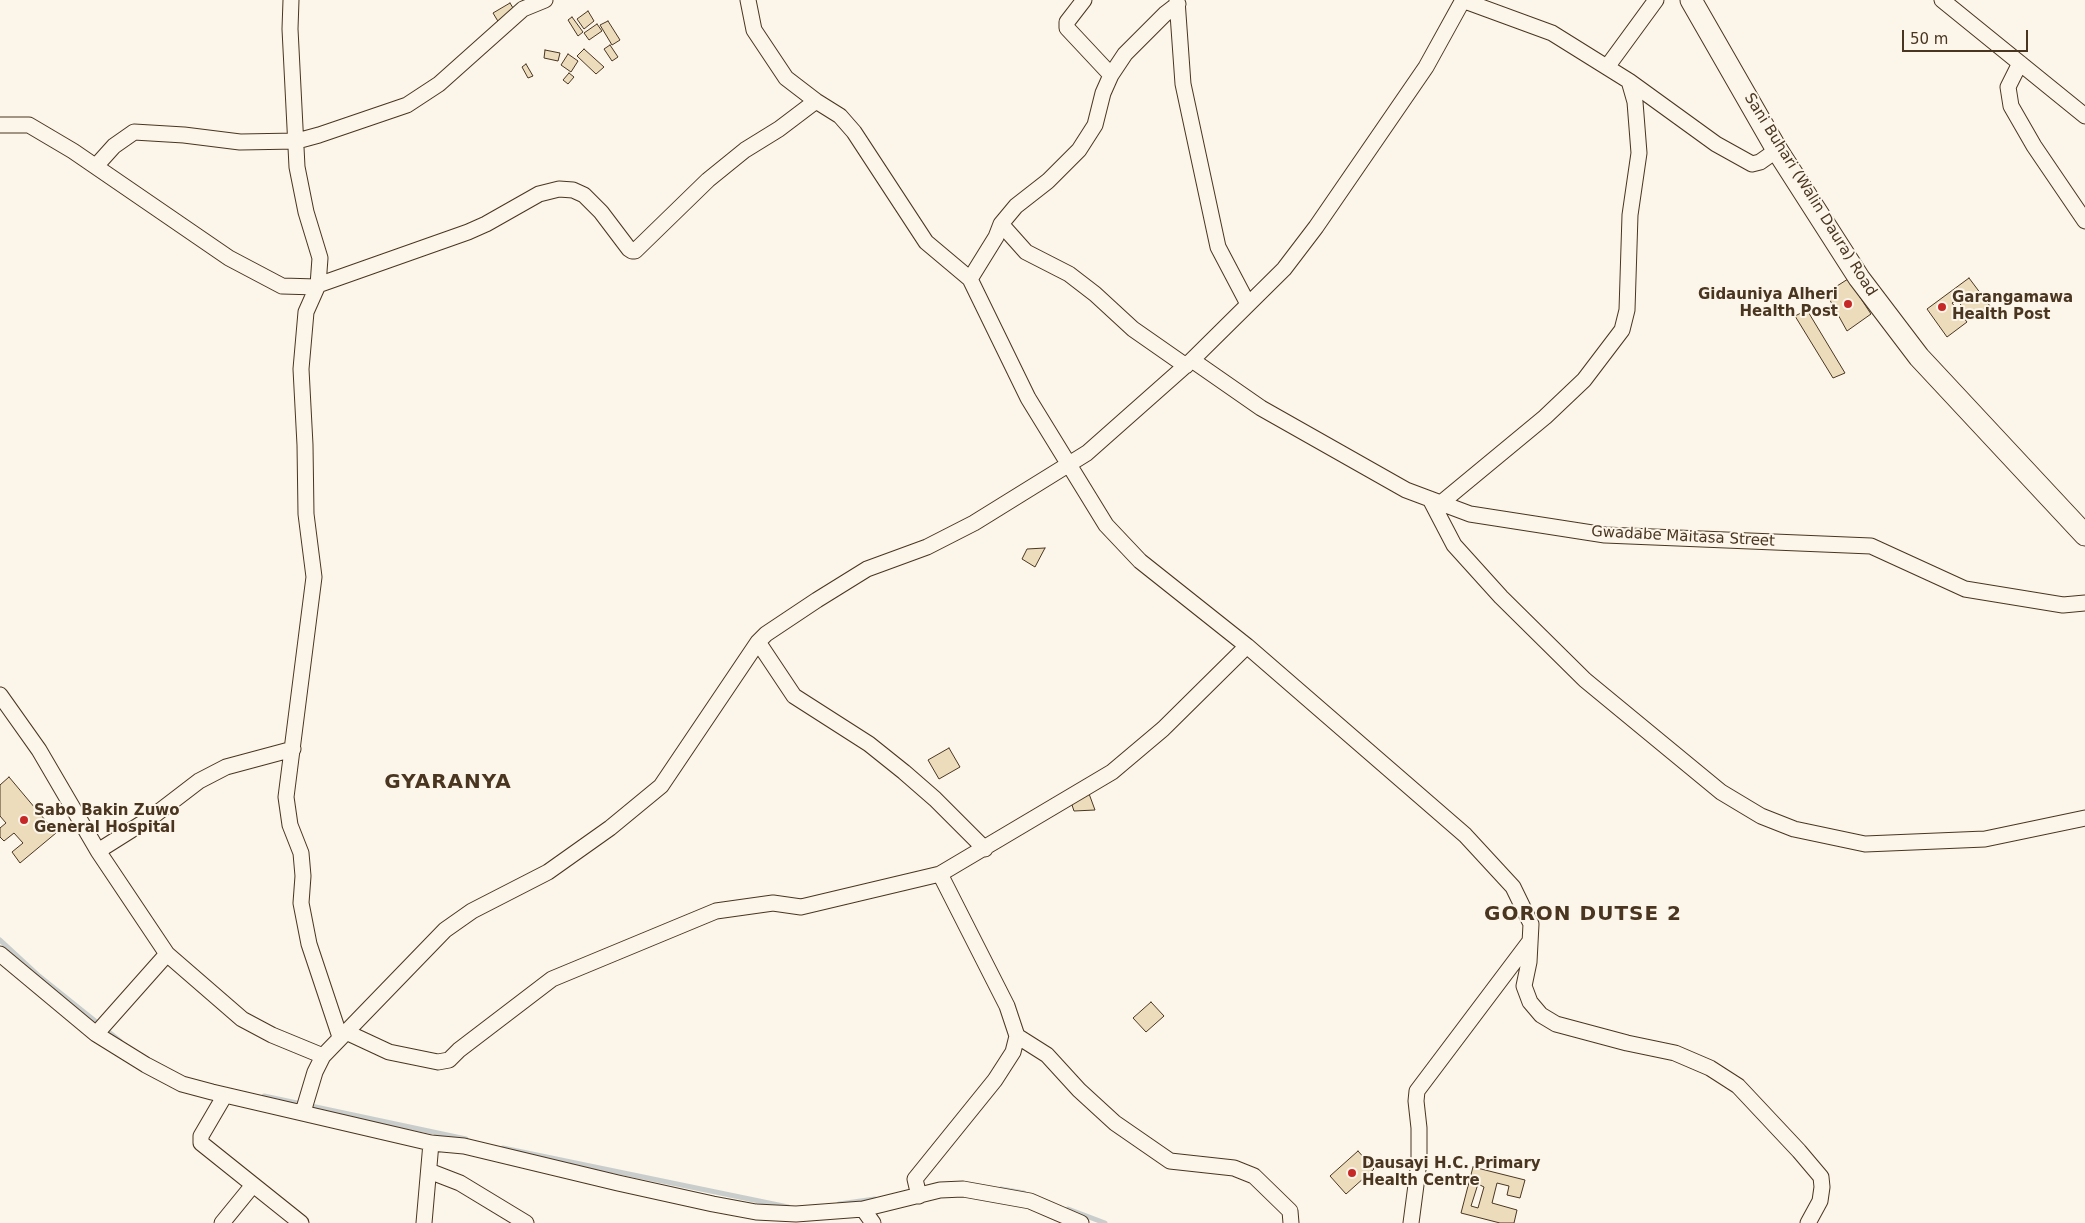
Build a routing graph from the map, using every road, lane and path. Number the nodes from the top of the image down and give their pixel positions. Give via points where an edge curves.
1 (291, 0) edge
2 (545, 0) edge
3 (748, 0) edge
4 (1084, 0) edge
5 (1463, 0) edge
6 (1656, 0) edge
7 (1691, 0) edge
8 (1942, 0) edge
9 (1178, 2) edge
10 (2020, 63) junction
11 (1607, 67) junction
12 (1111, 75) junction
13 (1629, 81) junction
14 (816, 101) junction
15 (2085, 116) edge
16 (0, 125) edge
17 (297, 140) junction
18 (1777, 150) junction
19 (96, 166) junction
20 (2085, 221) edge
21 (1001, 224) junction
22 (970, 280) junction
23 (318, 286) junction
24 (1248, 304) junction
25 (1189, 363) junction
26 (1068, 465) junction
27 (1435, 501) junction
28 (2085, 536) edge
29 (2085, 603) edge
30 (758, 642) junction
31 (1247, 646) junction
32 (0, 695) edge
33 (293, 749) junction
34 (2085, 818) edge
35 (985, 849) junction
36 (98, 852) junction
37 (940, 874) junction
38 (1530, 941) junction
39 (0, 954) edge
40 (167, 954) junction
41 (96, 1034) junction
42 (343, 1034) junction
43 (1017, 1036) junction
44 (323, 1056) junction
45 (225, 1095) junction
46 (303, 1112) junction
47 (431, 1143) junction
48 (429, 1171) junction
49 (253, 1184) junction
50 (919, 1196) junction
51 (863, 1209) junction
52 (1291, 1217) edge
53 (1411, 1219) edge
54 (222, 1223) edge
55 (301, 1223) edge
56 (424, 1223) edge
57 (526, 1223) edge
58 (873, 1223) edge
59 (1081, 1223) edge
60 (1808, 1223) edge

1 - 17 street
2 - 17 street via 523,9 440,84 407,105
3 - 14 street via 754,30 769,54 786,78
4 - 12 street via 1066,28
5 - 11 street via 1552,33
5 - 24 street via 1426,67 1316,227 1284,269
6 - 11 street
7 - 18 street, Sani Buhari (Walin Daura) Road
8 - 10 street
9 - 12 street via 1125,54
9 - 24 street via 1183,84 1218,247
10 - 15 street
10 - 20 street via 2008,87 2010,106
11 - 13 street
12 - 21 street via 1094,125 1079,150 1048,181 1016,206
13 - 18 street via 1716,144 1752,164
13 - 27 street via 1635,102 1639,153 1630,215 1627,310 1622,330 1584,380 1545,417
14 - 22 street via 840,116 854,132 926,242
14 - 23 street via 708,180 634,251 584,195 559,189 540,194 480,227
16 - 19 street via 29,125
17 - 19 street via 240,142 134,132 114,146
17 - 23 street via 297,167 320,258
18 - 28 street, Sani Buhari (Walin Daura) Road via 1859,278 1919,356
19 - 23 street via 229,258 282,286
21 - 22 street
21 - 25 street, Gwadabe Maitasa Street via 1026,252 1070,274 1133,329
22 - 26 street via 1028,398
23 - 33 street via 306,312 301,369 306,514 314,577
24 - 25 street
25 - 26 street via 1087,453
25 - 27 street, Gwadabe Maitasa Street via 1406,490
26 - 30 street via 974,523 927,547 866,569
26 - 31 street via 1106,525 1140,561
27 - 29 street, Gwadabe Maitasa Street via 1470,514 1605,535 1871,546 1965,589 2063,605
27 - 34 street via 1454,545 1501,598 1585,680 1721,792 1761,816 1794,829 1865,844 1985,839
30 - 35 street via 794,696 868,744 904,772 935,798
30 - 42 street via 661,786 610,828 548,872 472,910 445,930
31 - 35 street via 1163,729 1112,772
31 - 38 street via 1465,835 1512,887 1531,924
32 - 36 street via 39,750
33 - 36 street via 226,768 199,781
33 - 42 street via 286,797 290,825 301,853 304,876 301,903 309,944
35 - 37 street
36 - 40 street
37 - 42 street via 801,907 773,903 716,911 552,979 449,1060 438,1062 389,1052
37 - 43 street via 1007,1006
38 - 53 street via 1417,1091 1419,1162
38 - 60 street via 1524,986 1530,1002 1541,1015 1556,1024 1675,1053 1710,1068 1738,1086 1821,1177 1820,1201
39 - 41 street
40 - 41 street
40 - 44 street via 242,1020
41 - 45 street via 182,1084
42 - 44 street
43 - 50 street via 1013,1052 995,1080 915,1180
43 - 52 street via 1047,1056 1115,1123 1170,1161 1234,1168 1254,1176
44 - 46 street
45 - 46 street
45 - 49 street via 201,1136 201,1143
46 - 47 street
47 - 48 street
47 - 51 street via 464,1146 756,1212 796,1214
48 - 56 street
48 - 57 street via 460,1183
49 - 54 street
49 - 55 street
50 - 51 street
50 - 59 street via 940,1190 962,1189 992,1193 1030,1201
51 - 58 street

